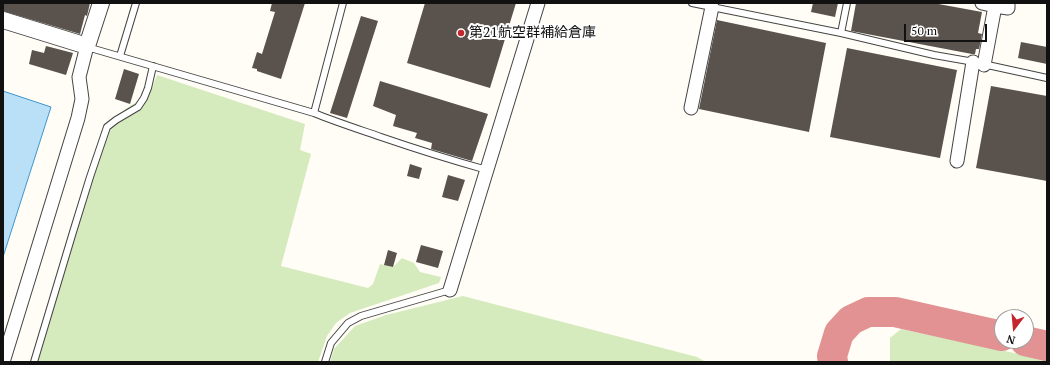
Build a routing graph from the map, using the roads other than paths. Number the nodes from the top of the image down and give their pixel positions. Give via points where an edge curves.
1 (101, 3) edge
2 (136, 3) edge
3 (343, 3) edge
4 (538, 3) edge
5 (692, 3) edge
6 (847, 3) edge
7 (982, 3) edge
8 (1008, 3) edge
9 (716, 6) edge
10 (995, 6) junction
11 (3, 20) edge
12 (841, 33) junction
13 (87, 46) junction
14 (120, 56) junction
15 (979, 63) junction
16 (153, 66) junction
17 (1047, 78) edge
18 (691, 108) dead end
19 (314, 114) junction
20 (957, 161) dead end
21 (487, 170) junction
22 (450, 290) joint
23 (3, 362) edge
24 (34, 362) edge
25 (325, 362) edge

1 - 13 street
2 - 14 lane
3 - 19 lane
4 - 21 street
5 - 9 lane
6 - 12 lane
7 - 10 street
8 - 10 street via 1008,8
9 - 12 lane
9 - 18 street
10 - 15 street
11 - 13 street
12 - 15 lane
13 - 14 lane
13 - 23 street via 79,77 82,99 78,118
14 - 16 lane
15 - 17 lane
15 - 20 street
16 - 19 lane
16 - 24 lane via 148,88 138,107 107,127
19 - 21 lane
21 - 22 street
22 - 25 lane via 361,316 348,323 331,343

